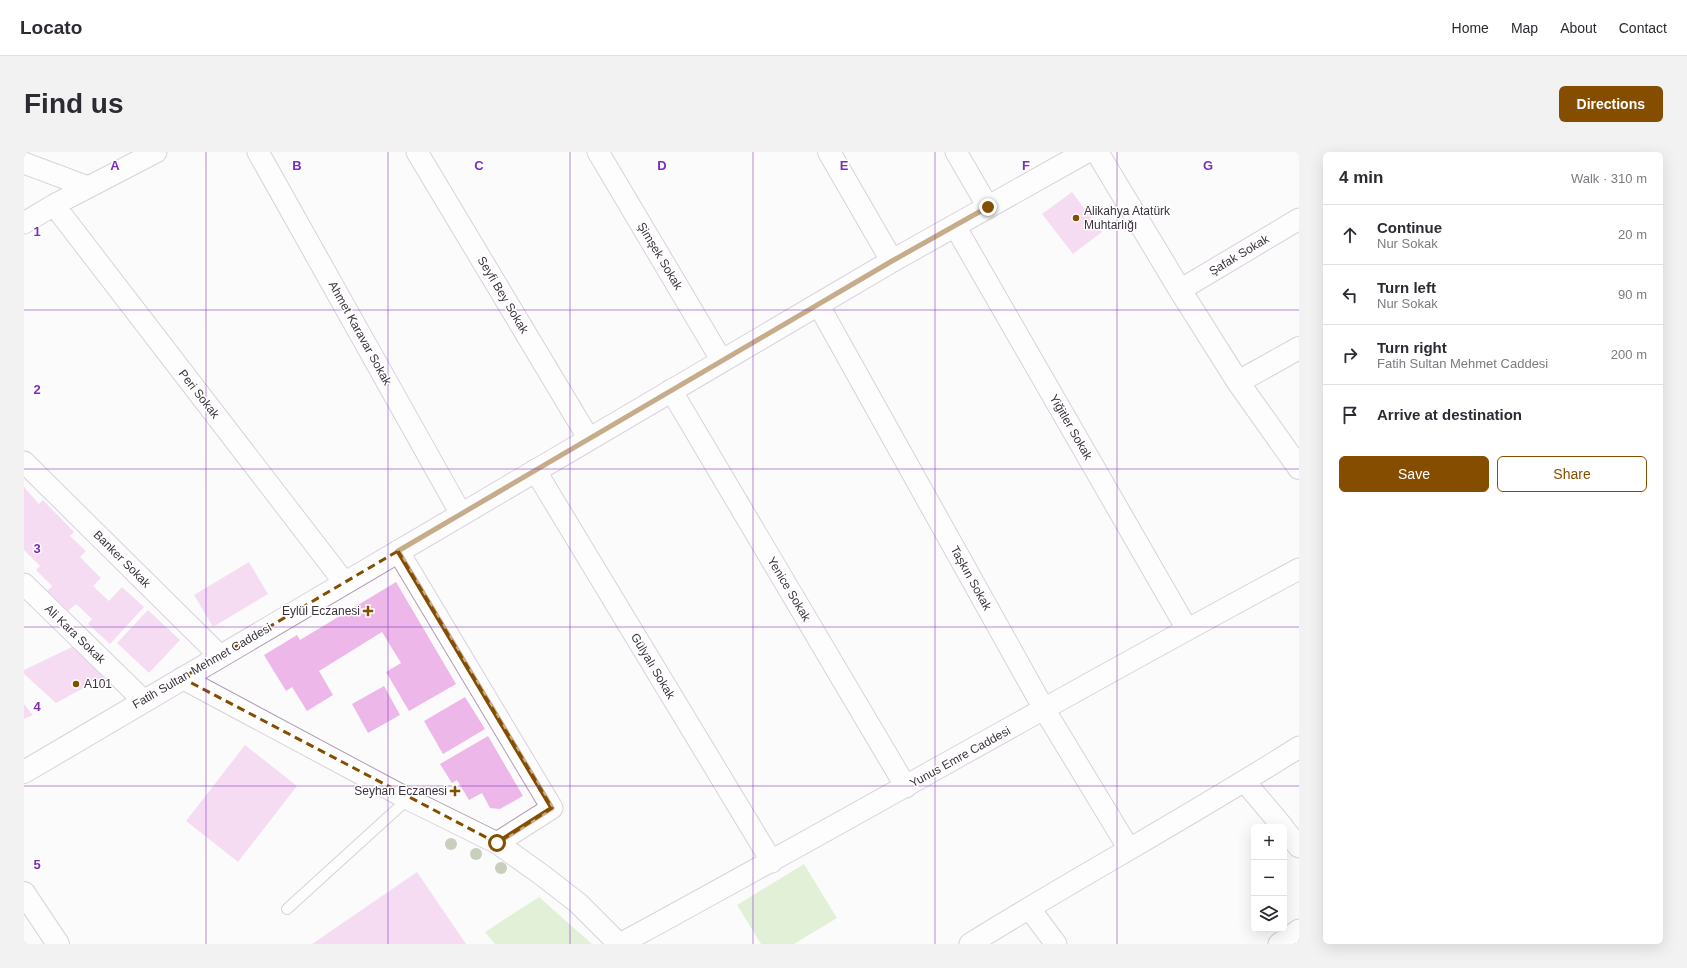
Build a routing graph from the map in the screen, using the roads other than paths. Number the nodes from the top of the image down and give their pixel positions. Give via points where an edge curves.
1 (156, 152) edge
2 (258, 152) edge
3 (417, 152) edge
4 (598, 152) edge
5 (829, 152) edge
6 (956, 152) edge
7 (1086, 152) edge
8 (1097, 152) edge
9 (1062, 158) edge
10 (24, 163) edge
11 (88, 187) junction
12 (54, 205) junction
13 (988, 207) junction
14 (1299, 219) edge
15 (24, 223) edge
16 (955, 226) junction
17 (892, 261) junction
18 (1180, 290) junction
19 (818, 304) junction
20 (1299, 348) edge
21 (722, 361) junction
22 (1238, 382) junction
23 (671, 390) junction
24 (589, 438) junction
25 (24, 462) edge
26 (1299, 468) edge
27 (535, 470) junction
28 (461, 514) junction
29 (398, 551) junction
30 (1299, 569) edge
31 (344, 582) junction
32 (24, 584) edge
33 (1187, 629) junction
34 (220, 656) junction
35 (182, 678) junction
36 (143, 700) junction
37 (1044, 709) junction
38 (1299, 747) edge
39 (24, 772) edge
40 (1245, 782) junction
41 (906, 787) junction
42 (408, 800) junction
43 (1280, 824) edge
44 (1287, 833) edge
45 (497, 843) junction
46 (1299, 847) edge
47 (1129, 849) junction
48 (772, 862) junction
49 (24, 893) edge
50 (287, 908) dead end
51 (1029, 908) junction
52 (1299, 930) edge
53 (58, 944) edge
54 (619, 944) edge
55 (970, 944) edge
56 (1056, 944) edge
57 (1279, 944) edge

1 - 11 street
2 - 28 street, Ahmet Karavar Sokak
3 - 24 street, Seyfi Bey Sokak
4 - 21 street, Şimşek Sokak
5 - 17 street
6 - 13 street
7 - 9 street, Fatih Sultan Mehmet Caddesi
8 - 18 street
9 - 13 street, Fatih Sultan Mehmet Caddesi
10 - 11 street
11 - 12 street
12 - 15 street
12 - 31 street, Peri Sokak
13 - 16 street, Fatih Sultan Mehmet Caddesi
14 - 18 street, Şafak Sokak
16 - 17 street, Fatih Sultan Mehmet Caddesi
16 - 33 street, Yiğitler Sokak
17 - 19 street, Fatih Sultan Mehmet Caddesi
18 - 22 street
19 - 21 street, Fatih Sultan Mehmet Caddesi
19 - 37 street, Taşkın Sokak
20 - 22 street
21 - 23 street, Fatih Sultan Mehmet Caddesi
22 - 26 street
23 - 24 street, Fatih Sultan Mehmet Caddesi
23 - 41 street, Yenice Sokak
24 - 27 street, Fatih Sultan Mehmet Caddesi
25 - 34 street, Banker Sokak
27 - 28 street, Fatih Sultan Mehmet Caddesi
27 - 48 street, Gülyalı Sokak
28 - 29 street, Fatih Sultan Mehmet Caddesi
29 - 31 street, Fatih Sultan Mehmet Caddesi
29 - 45 street via 552,808
30 - 33 street, Yunus Emre Caddesi
31 - 34 street, Fatih Sultan Mehmet Caddesi
32 - 36 street, Ali Kara Sokak
33 - 37 street, Yunus Emre Caddesi
34 - 35 street, Fatih Sultan Mehmet Caddesi
35 - 36 street, Fatih Sultan Mehmet Caddesi
35 - 42 street
36 - 39 street, Fatih Sultan Mehmet Caddesi
37 - 41 street, Yunus Emre Caddesi
37 - 47 street, Taşkın Sokak
38 - 40 street
40 - 43 street
40 - 47 street
41 - 48 street, Yunus Emre Caddesi
42 - 45 street
42 - 50 lane
44 - 46 street
45 - 54 street via 578,903
47 - 51 street
48 - 54 street, Yunus Emre Caddesi
49 - 53 street
51 - 55 street
51 - 56 street
52 - 57 street

